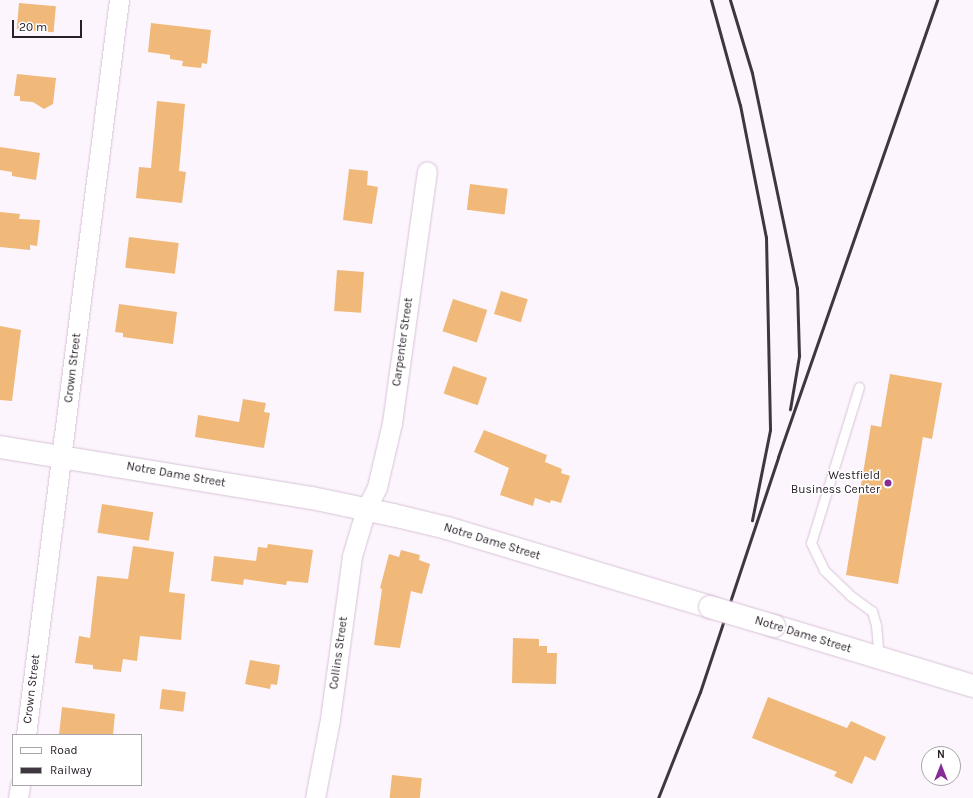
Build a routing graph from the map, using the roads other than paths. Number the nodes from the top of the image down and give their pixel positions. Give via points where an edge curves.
1 (119, 0) edge
2 (427, 171) dead end
3 (859, 387) dead end
4 (0, 447) edge
5 (62, 456) junction
6 (366, 509) junction
7 (879, 658) junction
8 (973, 686) edge
9 (26, 734) edge
10 (20, 786) edge
11 (18, 798) edge
12 (315, 798) edge

1 - 5 street, Crown Street
2 - 6 street, Carpenter Street via 392,423 376,487
3 - 7 lane via 811,543 824,570 851,596 872,611
4 - 5 main road, Notre Dame Street
5 - 6 main road, Notre Dame Street
5 - 9 street, Crown Street
6 - 7 main road, Notre Dame Street, bridge via 447,528
6 - 12 street, Collins Street via 352,556 330,719
7 - 8 main road, Notre Dame Street
10 - 11 street

